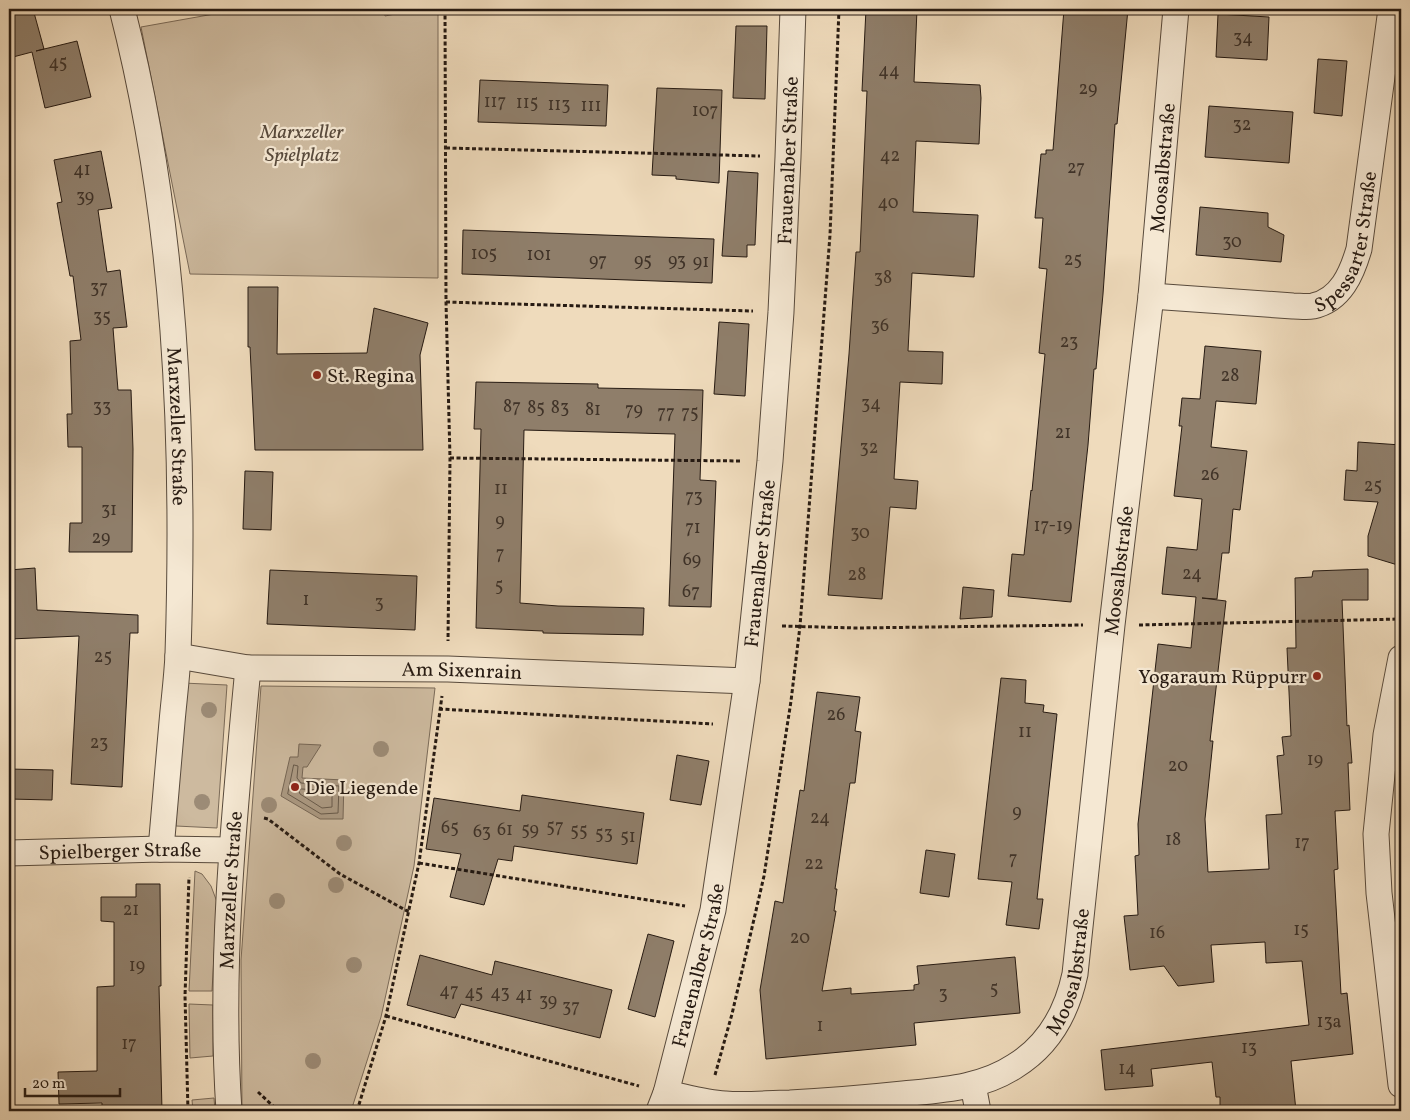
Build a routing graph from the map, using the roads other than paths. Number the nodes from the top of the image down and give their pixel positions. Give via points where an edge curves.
1 (122, 9) edge
2 (1176, 9) edge
3 (1391, 9) edge
4 (793, 10) edge
5 (1151, 296) junction
6 (178, 656) junction
7 (1401, 658) edge
8 (248, 668) junction
9 (747, 681) junction
10 (161, 849) junction
11 (231, 850) junction
12 (9, 854) edge
13 (973, 1085) junction
14 (1401, 1085) edge
15 (663, 1102) edge
16 (229, 1111) edge
17 (978, 1111) edge

1 - 6 street, Marxzeller Straße via 150,138 170,288 180,466
2 - 5 street, Moosalbstraße
3 - 5 street, Spessarter Straße via 1359,249 1344,286 1328,300 1313,306
4 - 9 street, Frauenalber Straße via 781,312 770,461
5 - 13 street, Moosalbstraße via 1071,992 1063,1014 1033,1054 995,1077
6 - 8 street, Am Sixenrain
6 - 10 street, Marxzeller Straße
7 - 14 street via 1386,735 1376,834 1379,893
8 - 9 street, Am Sixenrain via 448,670
8 - 11 street, Marxzeller Straße
9 - 15 street, Frauenalber Straße via 712,910
10 - 11 street, Spielberger Straße
10 - 12 street, Spielberger Straße
11 - 16 street, Marxzeller Straße via 226,997
13 - 15 street, Moosalbstraße via 842,1101 726,1105
13 - 17 street

